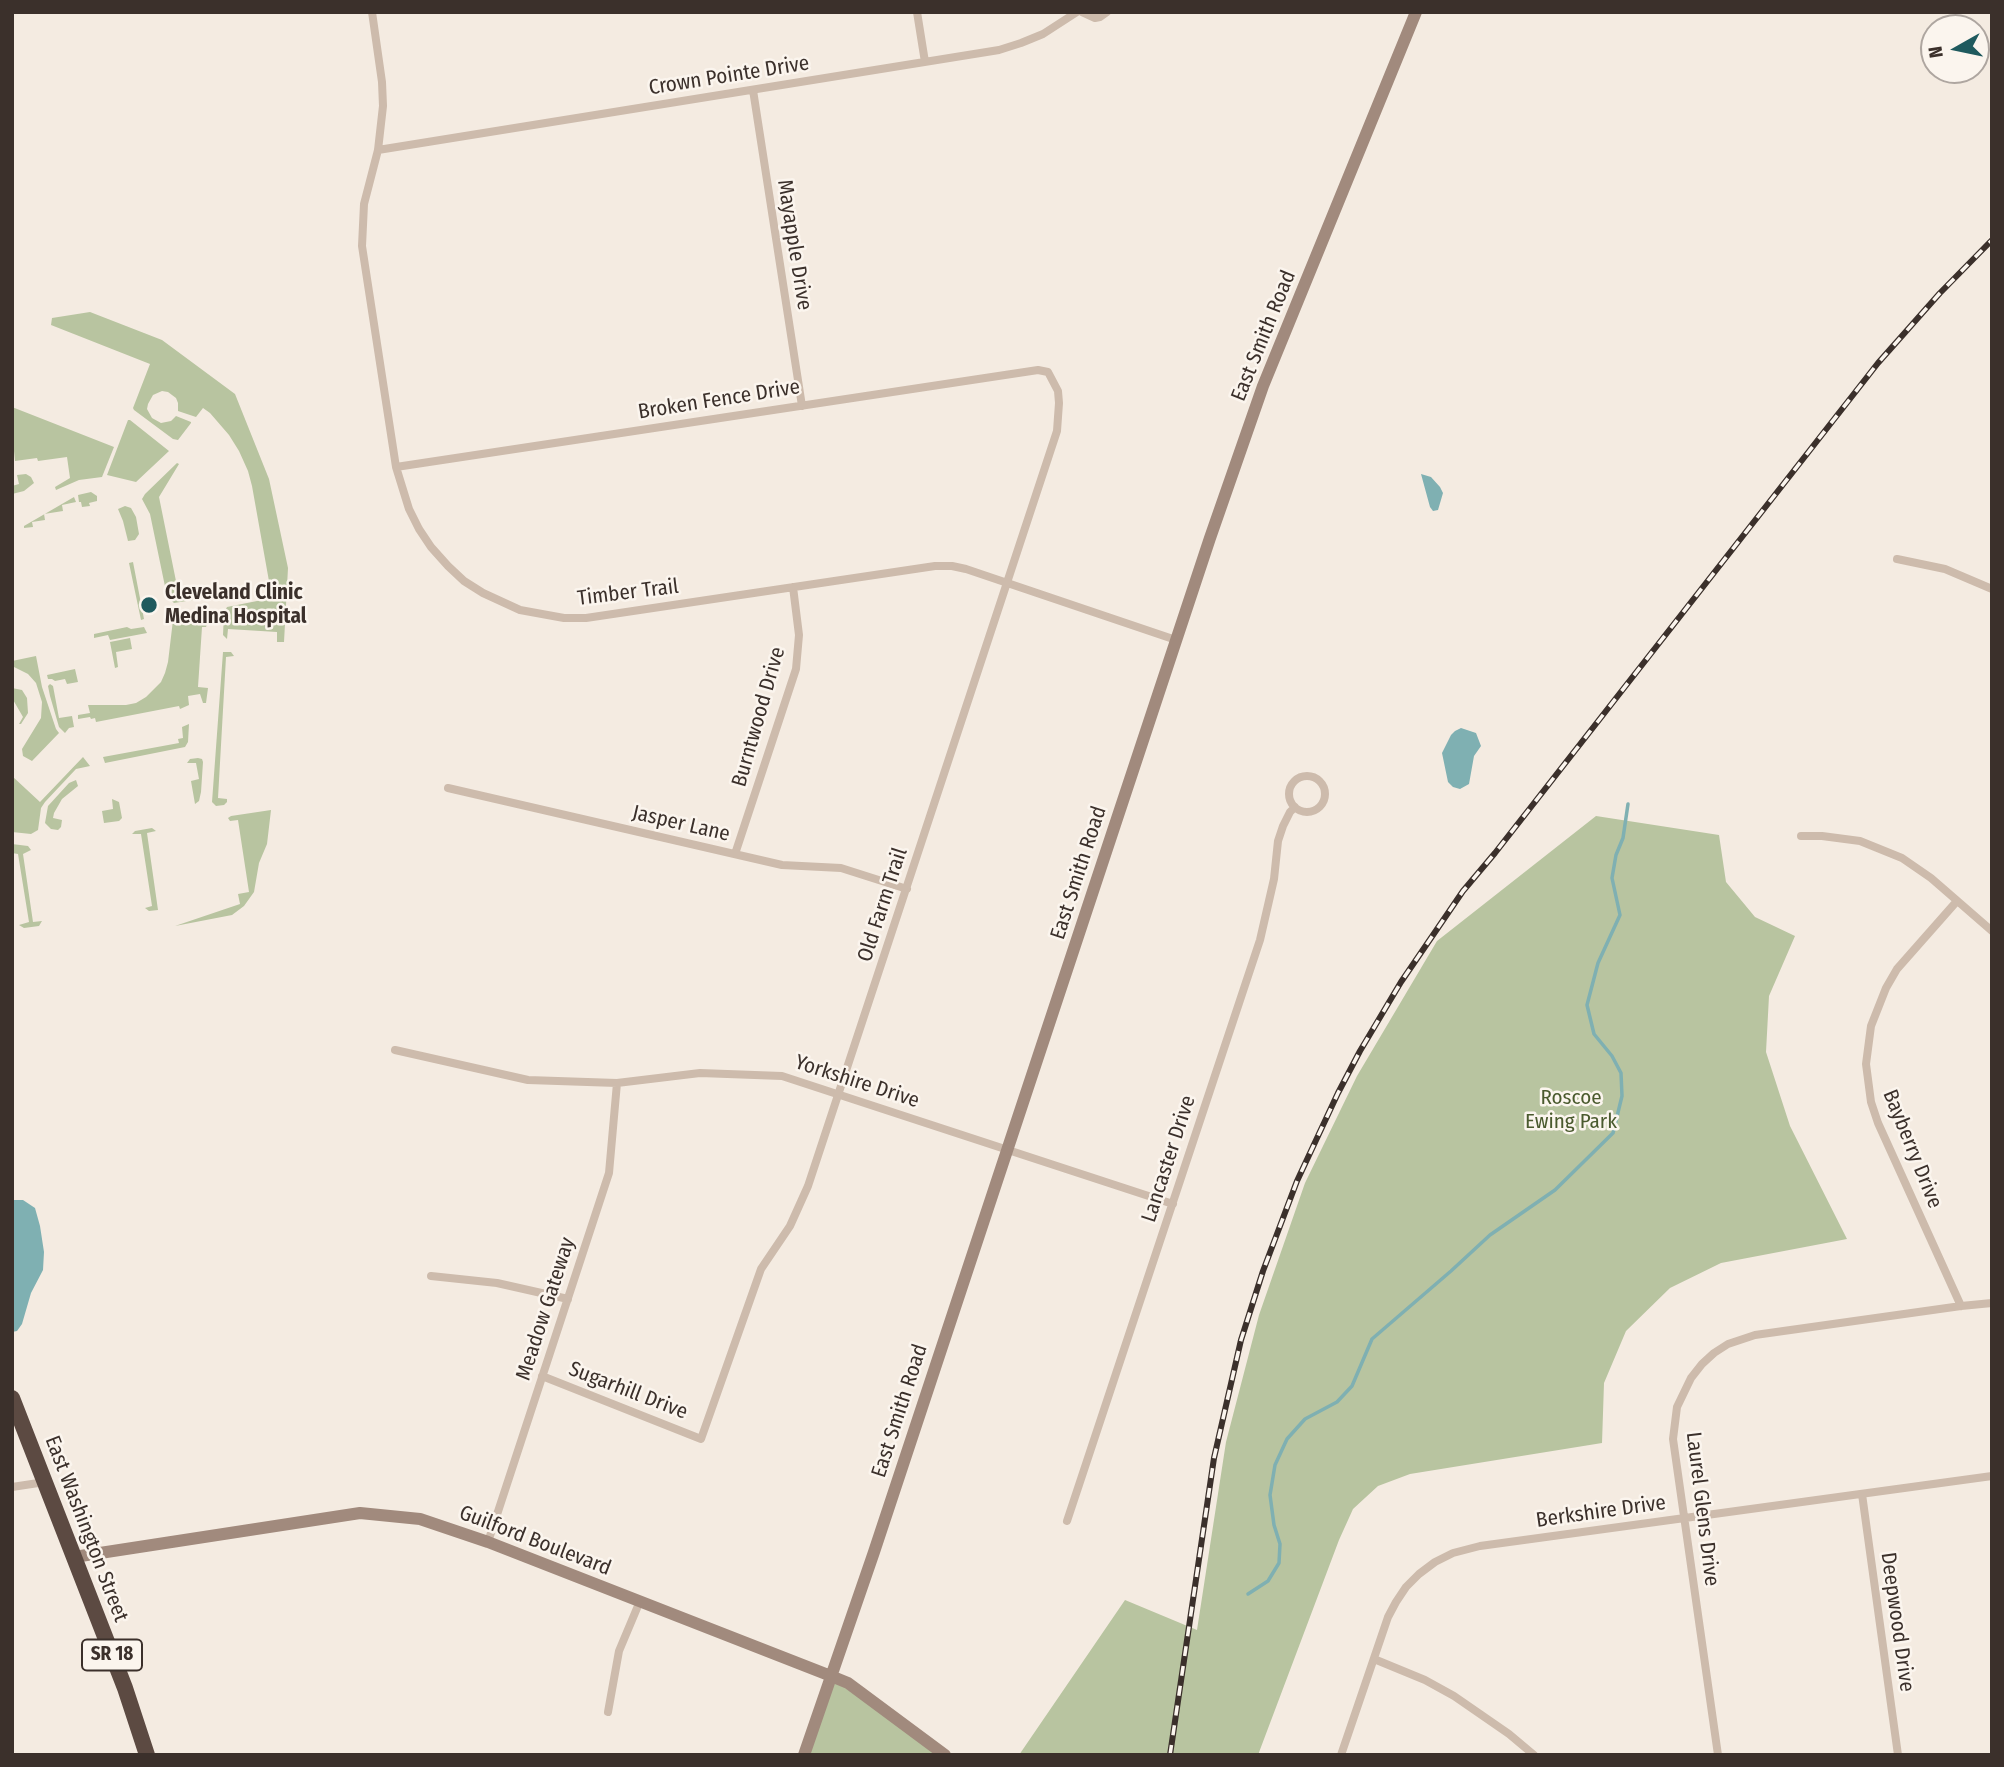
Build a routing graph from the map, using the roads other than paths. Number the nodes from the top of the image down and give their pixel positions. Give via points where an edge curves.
1 (372, 12) edge
2 (917, 12) edge
3 (1079, 12) edge
4 (1107, 12) edge
5 (1416, 12) edge
6 (925, 62) junction
7 (752, 90) junction
8 (378, 150) junction
9 (1048, 372) joint
10 (802, 406) junction
11 (396, 467) junction
12 (1897, 559) dead end
13 (1007, 583) junction
14 (793, 587) junction
15 (1992, 589) edge
16 (1176, 640) junction
17 (448, 788) dead end
18 (1294, 807) junction
19 (1801, 836) dead end
20 (735, 854) junction
21 (907, 888) junction
22 (1957, 901) junction
23 (1992, 931) edge
24 (395, 1050) dead end
25 (617, 1083) junction
26 (839, 1094) junction
27 (1008, 1149) junction
28 (1172, 1203) junction
29 (431, 1276) dead end
30 (568, 1299) junction
31 (1992, 1303) edge
32 (1961, 1306) junction
33 (542, 1376) junction
34 (12, 1398) edge
35 (701, 1438) joint
36 (1992, 1476) edge
37 (45, 1482) junction
38 (12, 1487) edge
39 (1862, 1494) junction
40 (1685, 1518) junction
41 (1067, 1521) dead end
42 (488, 1542) junction
43 (74, 1557) junction
44 (640, 1601) junction
45 (1374, 1658) junction
46 (831, 1676) junction
47 (608, 1712) dead end
48 (147, 1755) edge
49 (804, 1755) edge
50 (946, 1755) edge
51 (1341, 1755) edge
52 (1534, 1755) edge
53 (1718, 1755) edge
54 (1898, 1755) edge

1 - 8 street, Timber Trail via 382,82
2 - 6 street
3 - 4 street, Crown Pointe Drive via 1095,18
3 - 6 street, Crown Pointe Drive via 1021,43
5 - 16 street, East Smith Road via 1263,386
6 - 7 street, Crown Pointe Drive
7 - 8 street, Crown Pointe Drive
7 - 10 street, Mayapple Drive
8 - 11 street, Timber Trail via 364,204 362,246
9 - 10 street, Broken Fence Drive
9 - 13 street, Old Farm Trail via 1058,391 1057,431
10 - 11 street, Broken Fence Drive
11 - 14 street, Timber Trail via 409,509 431,547 464,581 520,610 586,618
12 - 15 street via 1945,569
13 - 14 street, Timber Trail via 967,569 935,566
13 - 16 street, Timber Trail
13 - 21 street, Old Farm Trail
14 - 20 street, Burntwood Drive via 799,635 796,669
16 - 27 street, East Smith Road
17 - 20 street, Jasper Lane
18 - 18 street, Lancaster Drive via 1309,812 1323,803 1325,792 1317,780 1304,777 1293,784 1290,797
18 - 28 street, Lancaster Drive via 1278,841 1260,940
19 - 22 street via 1841,838 1881,848 1918,868
20 - 21 street, Jasper Lane via 782,865 841,869
21 - 26 street, Old Farm Trail
22 - 23 street
22 - 32 street, Bayberry Drive via 1886,988 1871,1026 1866,1064 1878,1123
24 - 25 street, Yorkshire Drive via 528,1080
25 - 26 street, Yorkshire Drive via 699,1073 782,1076
25 - 30 street, Meadow Gateway via 609,1173
26 - 27 street, Yorkshire Drive
26 - 35 street, Old Farm Trail via 808,1186 790,1226 761,1269
27 - 28 street, Yorkshire Drive
27 - 46 street, East Smith Road
28 - 41 street, Lancaster Drive
29 - 30 street via 497,1283
30 - 33 street, Meadow Gateway
31 - 32 street, Laurel Glens Drive
32 - 40 street, Laurel Glens Drive via 1755,1335 1714,1353 1691,1378 1674,1423
33 - 35 street, Sugarhill Drive
33 - 42 street, Meadow Gateway
34 - 37 highway, East Washington Street / SR 18
36 - 39 street, Berkshire Drive
37 - 38 street
37 - 43 highway, East Washington Street / SR 18
39 - 40 street, Berkshire Drive
39 - 54 street, Deepwood Drive
40 - 45 street, Berkshire Drive via 1453,1553 1406,1587 1388,1617
40 - 53 street, Laurel Glens Drive
42 - 43 street, Guilford Boulevard via 420,1519 360,1513
42 - 44 street, Guilford Boulevard
43 - 48 highway, East Washington Street / SR 18
44 - 46 street, Guilford Boulevard
44 - 47 street via 619,1651
45 - 51 street, Berkshire Drive
45 - 52 street via 1454,1696
46 - 49 street, East Smith Road
46 - 50 street, Guilford Boulevard

